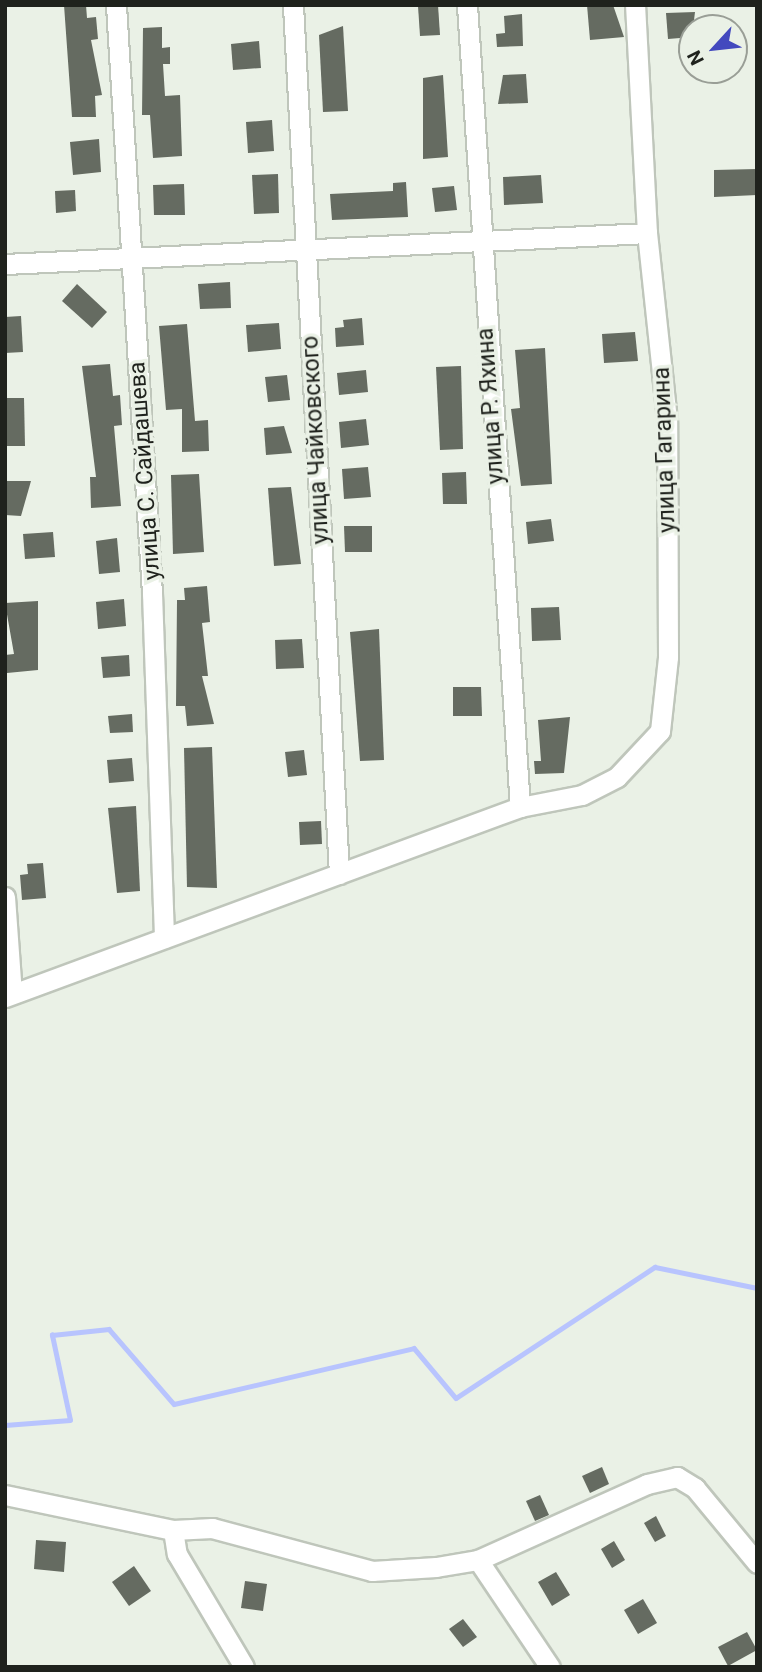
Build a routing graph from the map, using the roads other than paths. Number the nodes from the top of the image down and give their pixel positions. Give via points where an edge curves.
1 (116, 5) edge
2 (293, 5) edge
3 (467, 5) edge
4 (635, 5) edge
5 (647, 233) junction
6 (480, 243) junction
7 (306, 247) junction
8 (131, 256) junction
9 (5, 264) edge
10 (520, 807) junction
11 (339, 874) junction
12 (5, 897) edge
13 (164, 938) junction
14 (9, 995) edge
15 (5, 1495) edge
16 (173, 1530) junction
17 (478, 1560) junction
18 (757, 1563) edge
19 (244, 1667) edge
20 (550, 1667) edge

1 - 8 street, улица С. Сайдашева
2 - 7 street, улица Чайковского
3 - 6 street, улица Р. Яхина
4 - 5 street, улица Гагарина
5 - 6 street
5 - 10 street, улица Гагарина via 667,420 668,657 660,731 617,777 582,795
6 - 7 street
6 - 10 street, улица Р. Яхина
7 - 8 street
7 - 11 street, улица Чайковского
8 - 9 street
8 - 13 street, улица С. Сайдашева via 152,593
10 - 11 street, улица Гагарина
11 - 13 street, улица Гагарина
12 - 14 street
13 - 14 street, улица Гагарина
15 - 16 street
16 - 17 street via 212,1528 372,1571
16 - 19 street via 177,1554
17 - 18 street via 648,1484 677,1477 695,1488
17 - 20 street

